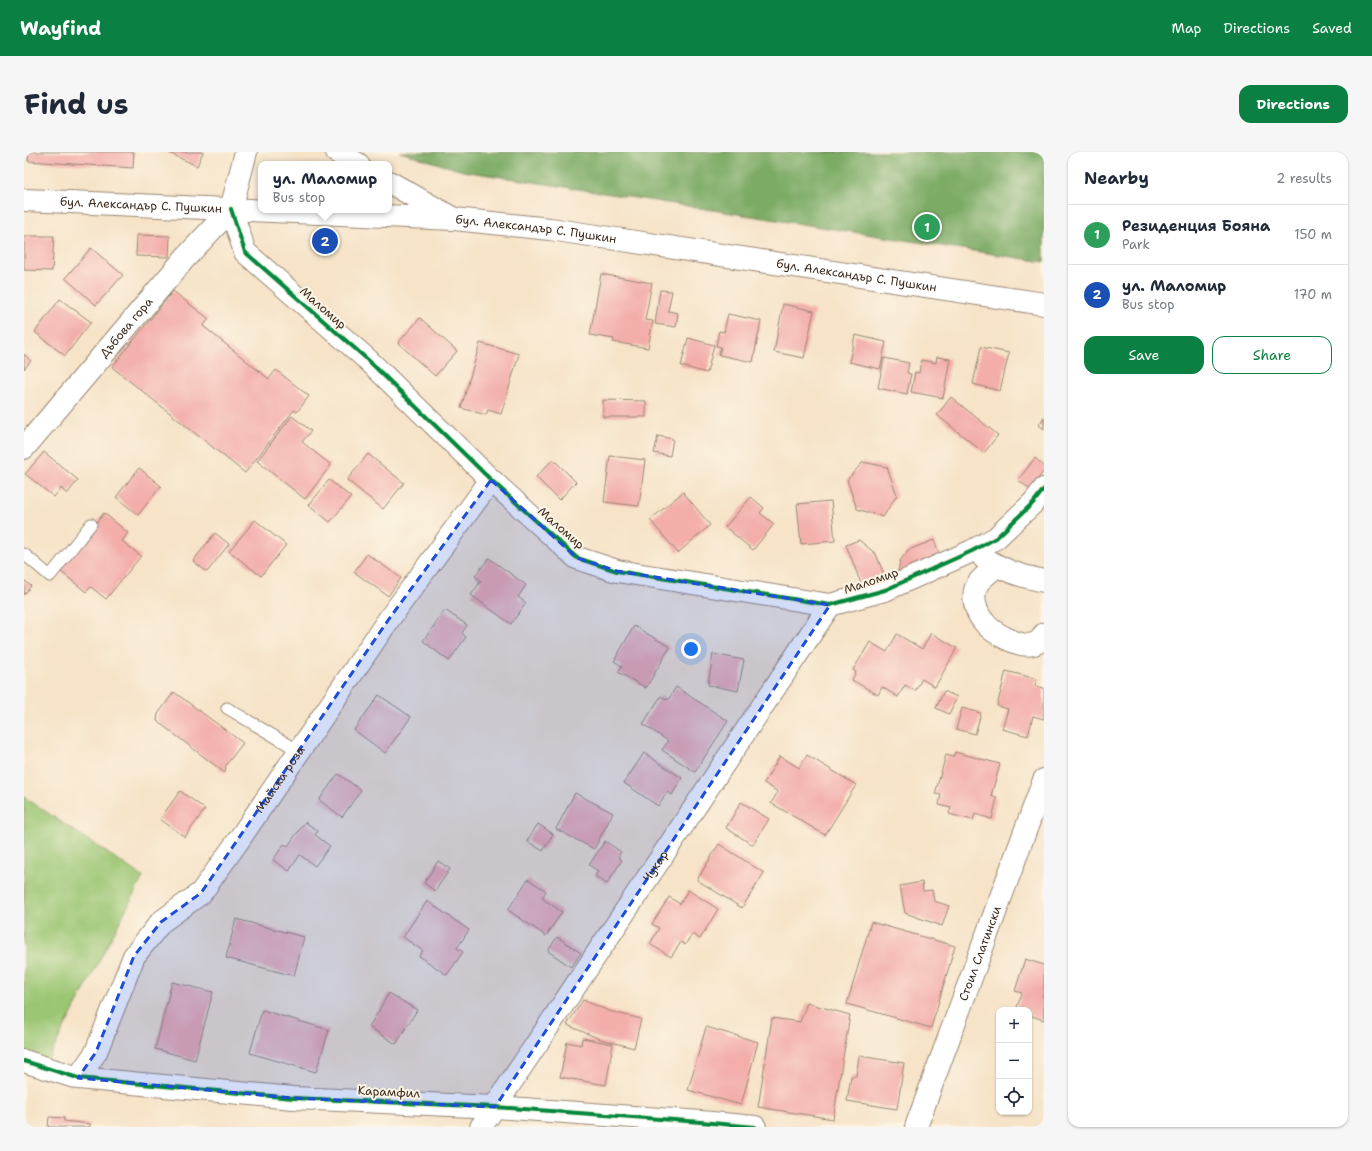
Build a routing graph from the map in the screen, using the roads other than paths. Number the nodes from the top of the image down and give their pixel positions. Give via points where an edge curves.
1 (246, 152) edge
2 (337, 152) edge
3 (353, 161) edge
4 (392, 184) edge
5 (24, 200) edge
6 (231, 209) junction
7 (258, 210) edge
8 (320, 213) edge
9 (454, 219) junction
10 (1044, 304) edge
11 (24, 448) edge
12 (491, 480) junction
13 (1044, 489) edge
14 (91, 524) dead end
15 (972, 551) junction
16 (24, 554) edge
17 (996, 566) junction
18 (1044, 581) edge
19 (830, 605) junction
20 (1044, 634) edge
21 (227, 708) dead end
22 (299, 751) junction
23 (1044, 780) edge
24 (24, 1061) edge
25 (78, 1078) junction
26 (495, 1107) junction
27 (481, 1127) edge
28 (755, 1127) edge
29 (916, 1127) edge

1 - 6 street
2 - 3 street
4 - 9 street
5 - 6 street, бул. Александър С. Пушкин
6 - 7 street, бул. Александър С. Пушкин
6 - 11 street, Дъбова гора via 186,257
6 - 12 street, Маломир via 245,252 368,360
8 - 9 street, бул. Александър С. Пушкин
9 - 10 street, бул. Александър С. Пушкин via 550,229
12 - 19 street, Маломир via 577,558 617,570
12 - 22 street, Майска роза via 389,619
13 - 15 street, Маломир via 996,538
14 - 16 lane via 50,576
15 - 17 street
15 - 19 street, Маломир via 885,590
17 - 18 street via 1019,576
17 - 20 street via 977,584 974,600 984,623 1004,637 1021,644 1033,644 1041,640
19 - 26 street, Чукар
21 - 22 lane
22 - 25 street, Майска роза via 201,893 161,922 134,956 96,1052
23 - 29 street, Стоил Слатински
24 - 25 street, Карамфил
25 - 26 street, Карамфил via 293,1098
26 - 27 street, Чукар
26 - 28 street, Карамфил

